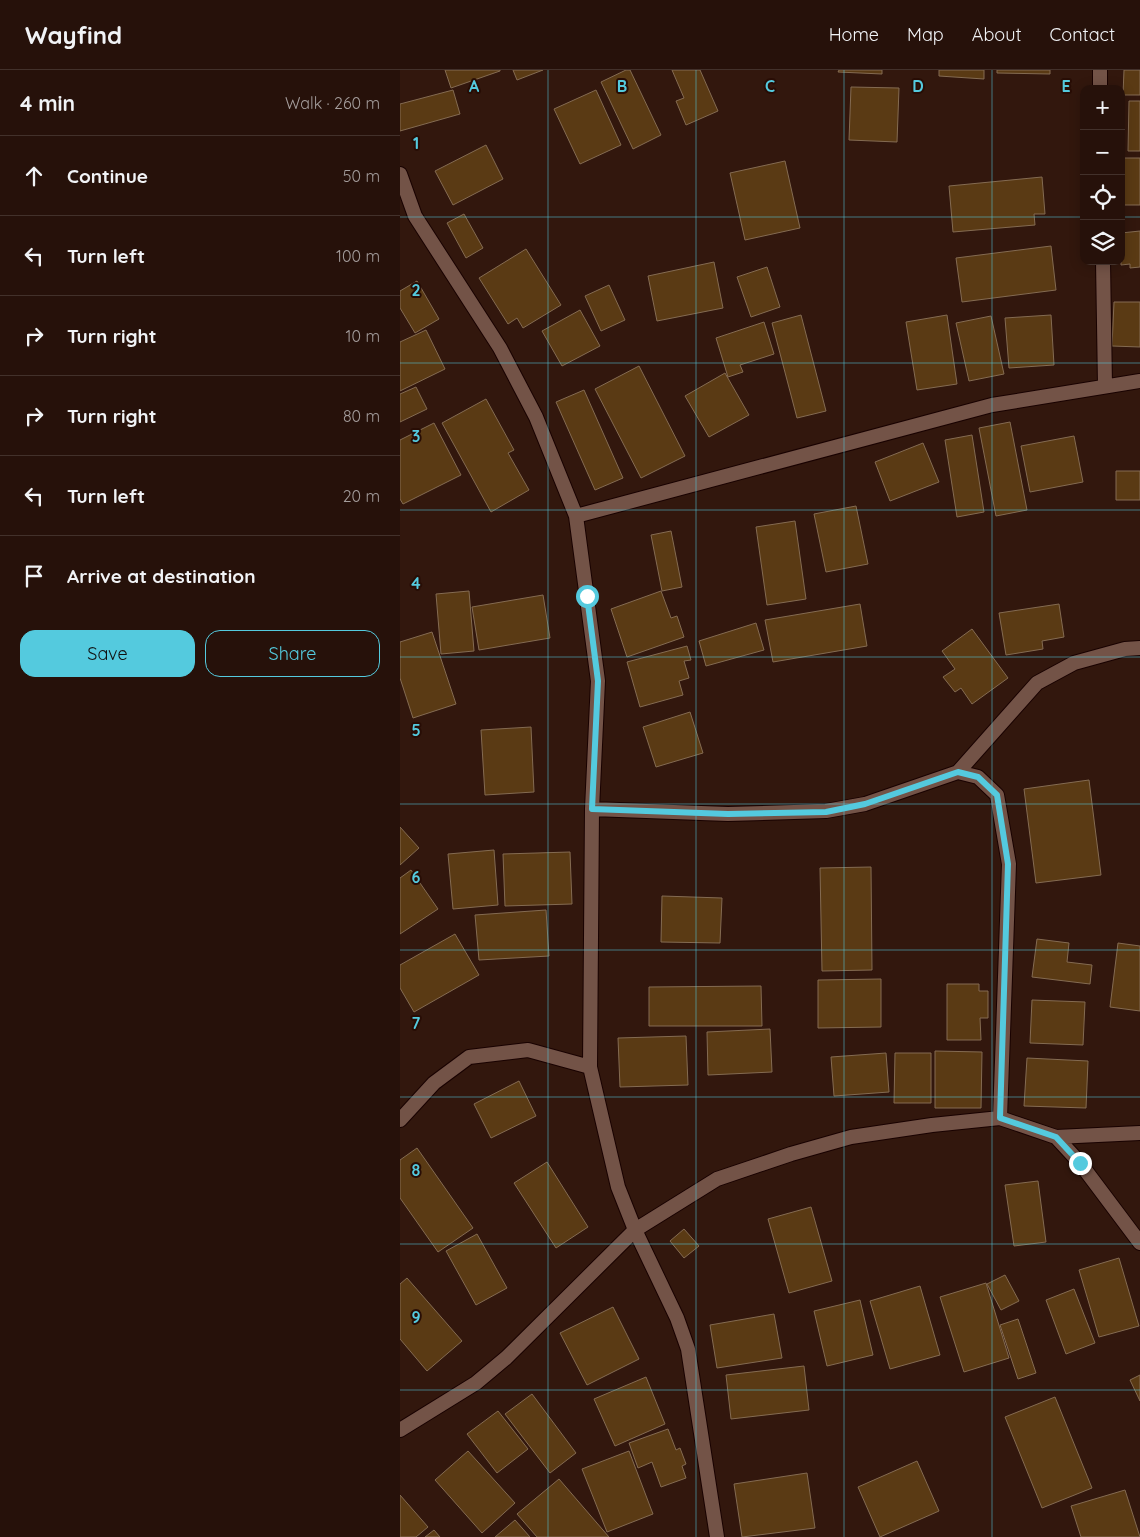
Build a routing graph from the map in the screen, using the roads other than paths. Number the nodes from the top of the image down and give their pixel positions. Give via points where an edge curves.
1 (1100, 70) edge
2 (1100, 85) edge
3 (400, 174) edge
4 (1103, 265) edge
5 (1140, 381) edge
6 (1105, 386) junction
7 (576, 516) junction
8 (1140, 648) edge
9 (958, 772) junction
10 (592, 809) junction
11 (590, 1067) junction
12 (1000, 1118) junction
13 (400, 1120) edge
14 (1140, 1133) edge
15 (1056, 1137) junction
16 (635, 1230) junction
17 (1140, 1243) edge
18 (400, 1430) edge
19 (717, 1537) edge

1 - 2 street
3 - 7 street via 415,216 500,348 536,417
4 - 6 street
5 - 6 street
6 - 7 street via 992,405
7 - 10 street via 598,681
8 - 9 street via 1074,663 1037,683
9 - 10 street via 865,804 826,812 728,814
9 - 12 street via 978,777 997,795 1008,864
10 - 11 street
11 - 13 street via 528,1050 469,1057 434,1083
11 - 16 street via 618,1187
12 - 15 street
12 - 16 street via 851,1137 791,1154 717,1179
14 - 15 street
15 - 17 street via 1080,1163
16 - 18 street via 506,1358 476,1383
16 - 19 street via 677,1318 688,1349

